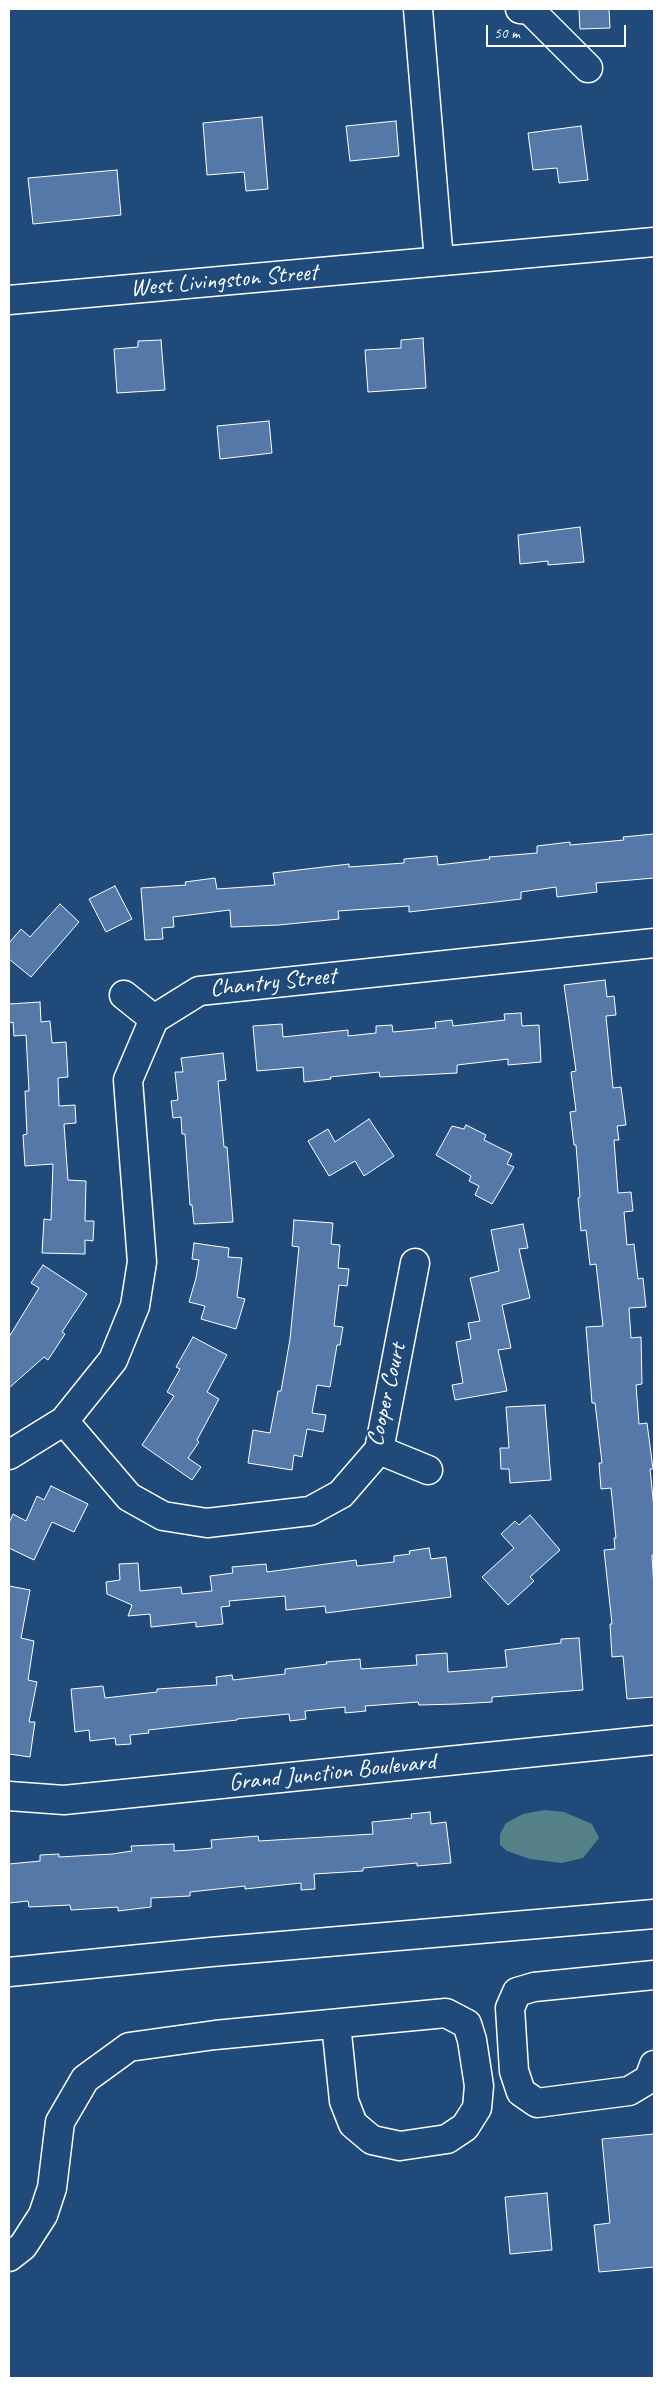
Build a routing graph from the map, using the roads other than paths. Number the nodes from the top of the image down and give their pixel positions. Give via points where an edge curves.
1 (418, 9) edge
2 (520, 9) edge
3 (588, 68) dead end
4 (654, 242) edge
5 (439, 261) junction
6 (9, 300) edge
7 (654, 943) edge
8 (124, 995) dead end
9 (154, 1019) junction
10 (415, 1263) dead end
11 (64, 1421) junction
12 (378, 1450) junction
13 (9, 1456) edge
14 (428, 1470) dead end
15 (654, 1740) edge
16 (9, 1796) edge
17 (654, 1914) edge
18 (9, 1972) edge
19 (654, 1975) edge
20 (336, 2024) junction
21 (654, 2066) edge
22 (9, 2257) edge

1 - 5 street
2 - 3 street via 530,10
4 - 5 street, West Livingston Street
5 - 6 street, West Livingston Street
7 - 9 street, Chantry Street via 199,991
8 - 9 street
9 - 11 street via 128,1080 142,1262 135,1306 113,1360
10 - 12 street, Cooper Court
11 - 12 street, Cooper Court via 129,1497 163,1516 207,1523 310,1511 341,1494
11 - 13 street
12 - 14 street
15 - 16 street, Grand Junction Boulevard via 64,1800
17 - 18 street
19 - 21 street via 534,1987 517,1992 510,2008 514,2070 521,2092 537,2103 629,2091 649,2079
20 - 20 street via 344,2101 352,2124 372,2140 400,2146 447,2139 465,2127 477,2108 479,2086 467,2024 446,2014
20 - 22 street via 215,2034 130,2047 84,2079 60,2122 52,2188 43,2215 23,2246

